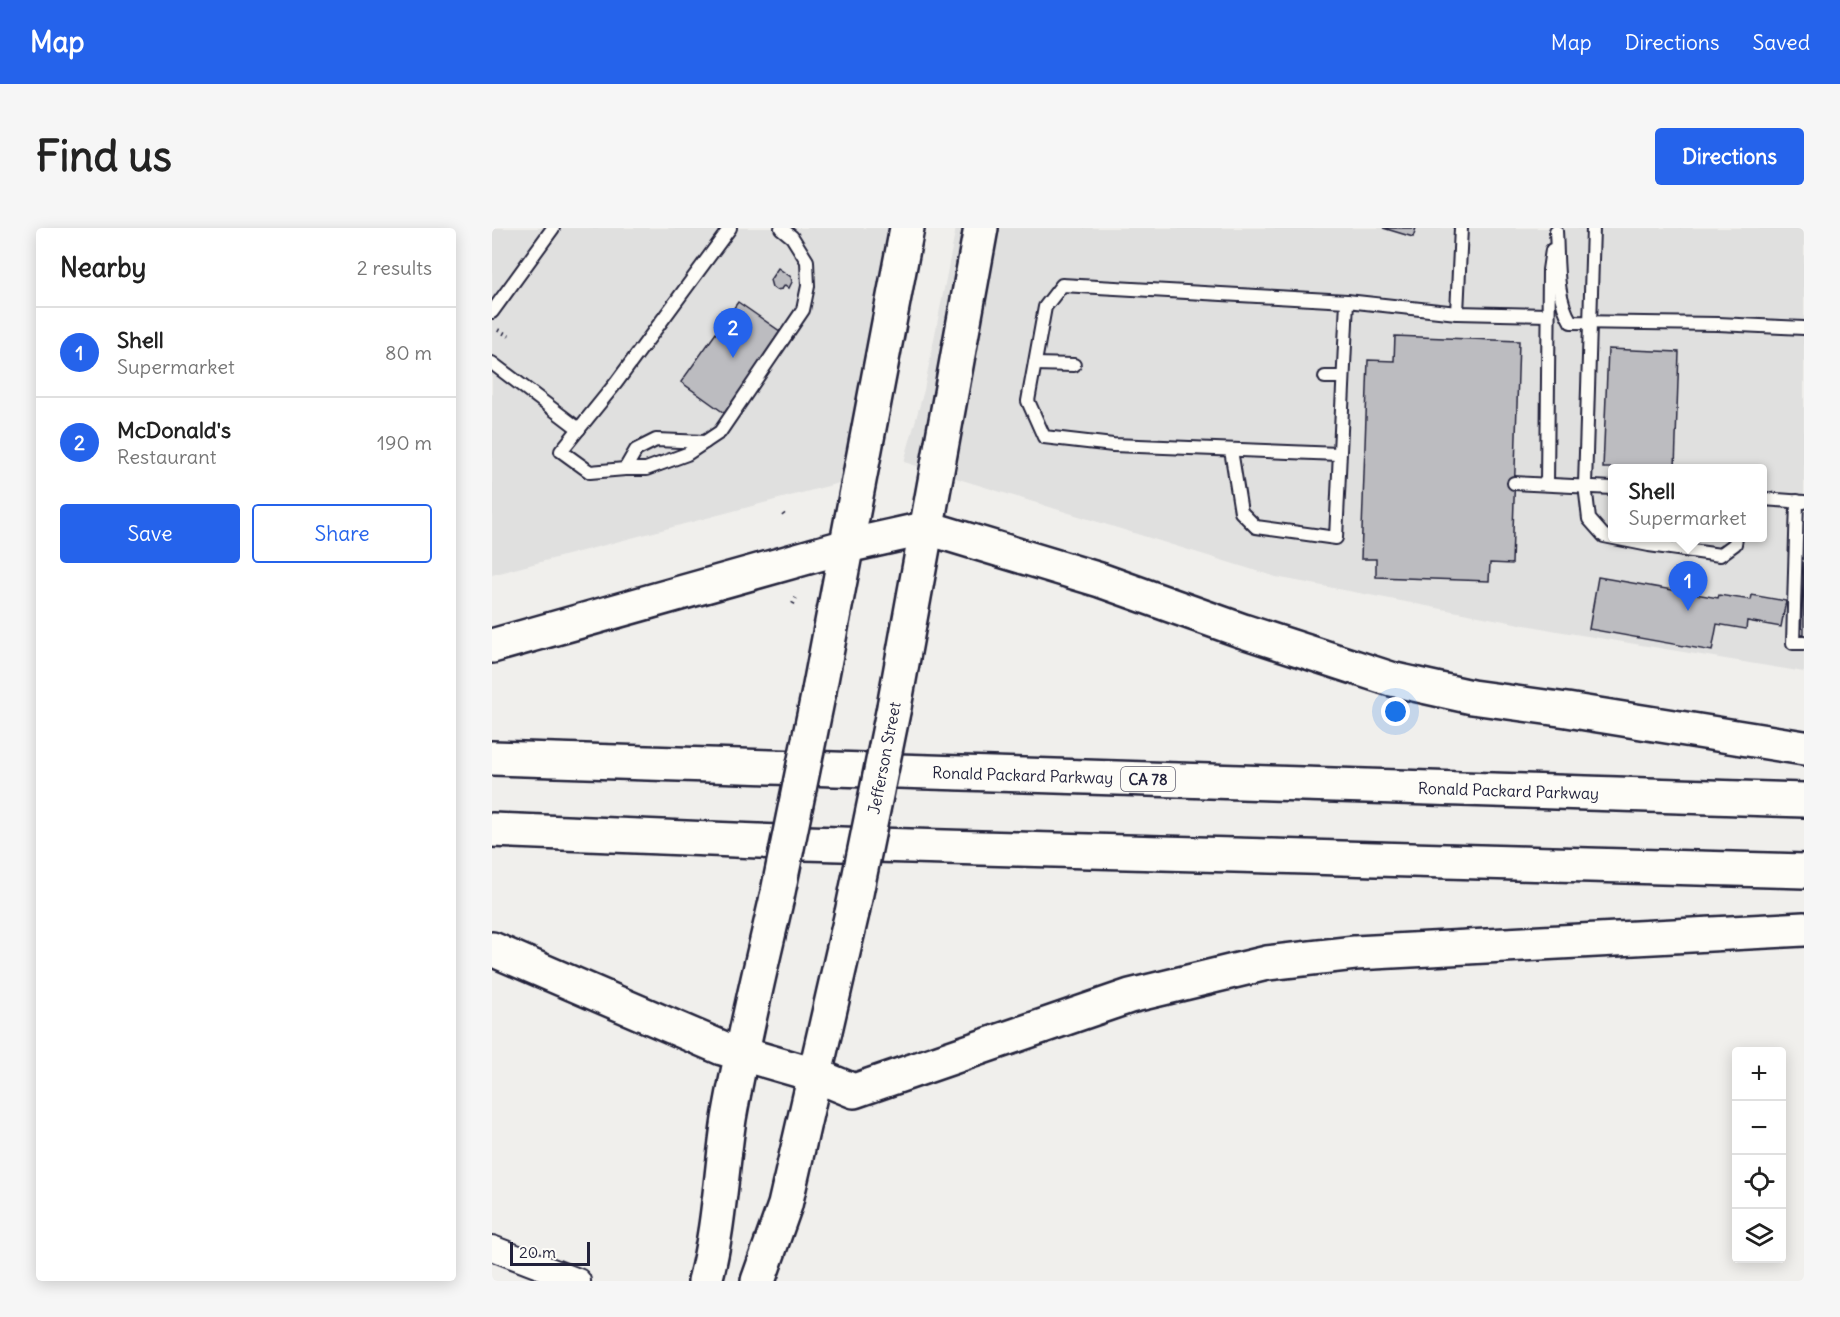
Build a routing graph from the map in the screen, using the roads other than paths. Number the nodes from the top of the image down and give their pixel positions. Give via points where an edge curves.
1 (553, 228) edge
2 (730, 228) edge
3 (782, 228) edge
4 (907, 228) edge
5 (981, 228) edge
6 (1461, 228) edge
7 (1593, 228) edge
8 (1556, 230) edge
9 (1347, 301) junction
10 (492, 312) edge
11 (1457, 313) junction
12 (1548, 315) junction
13 (1591, 322) junction
14 (1804, 328) edge
15 (492, 363) edge
16 (1035, 364) junction
17 (1074, 365) dead end
18 (1325, 377) dead end
19 (1343, 378) junction
20 (579, 429) junction
21 (705, 442) junction
22 (1231, 450) junction
23 (1339, 454) junction
24 (625, 469) junction
25 (1514, 483) dead end
26 (1547, 484) junction
27 (1585, 485) junction
28 (1608, 487) edge
29 (1767, 499) edge
30 (1801, 501) edge
31 (928, 528) junction
32 (1608, 537) edge
33 (1634, 542) edge
34 (1735, 542) edge
35 (847, 546) junction
36 (1804, 643) edge
37 (492, 646) edge
38 (1804, 748) edge
39 (492, 758) edge
40 (1804, 800) edge
41 (492, 830) edge
42 (1804, 871) edge
43 (1804, 929) edge
44 (492, 949) edge
45 (740, 1053) junction
46 (815, 1075) junction
47 (492, 1248) edge
48 (578, 1281) edge
49 (705, 1281) edge
50 (758, 1281) edge

1 - 10 lane
2 - 20 lane
3 - 21 lane via 807,261 808,286 803,310 720,432
4 - 35 main road
5 - 31 main road, Jefferson Street
6 - 11 lane
7 - 13 lane
8 - 12 lane via 1549,270
8 - 13 lane via 1564,312 1571,322
9 - 11 lane
9 - 16 lane via 1062,285 1045,307
9 - 19 lane
11 - 12 lane
12 - 26 lane
13 - 14 lane
13 - 27 lane
15 - 20 lane
16 - 17 lane
16 - 22 lane via 1028,401 1044,437 1113,445
18 - 19 lane
19 - 23 lane
20 - 24 lane via 561,451 590,472
21 - 24 lane via 687,454 646,469
21 - 24 lane via 656,440 636,450
22 - 23 lane
22 - 23 lane via 1241,512 1256,527 1336,538
25 - 26 lane
26 - 27 lane
27 - 28 lane
27 - 32 lane via 1589,519
29 - 30 lane
30 - 36 lane via 1793,643
31 - 35 main road
31 - 38 main road via 1100,580 1391,679 1472,697
31 - 46 main road, Jefferson Street, bridge via 852,913
33 - 34 lane via 1720,555
35 - 37 main road
35 - 45 main road, bridge via 777,897
39 - 40 main road, Ronald Packard Parkway / CA 78
41 - 42 main road via 806,843
43 - 46 main road via 1355,953 1267,963 1130,996 854,1091
44 - 45 main road
45 - 46 main road
45 - 49 main road
46 - 50 main road, Jefferson Street via 785,1205
47 - 48 street

